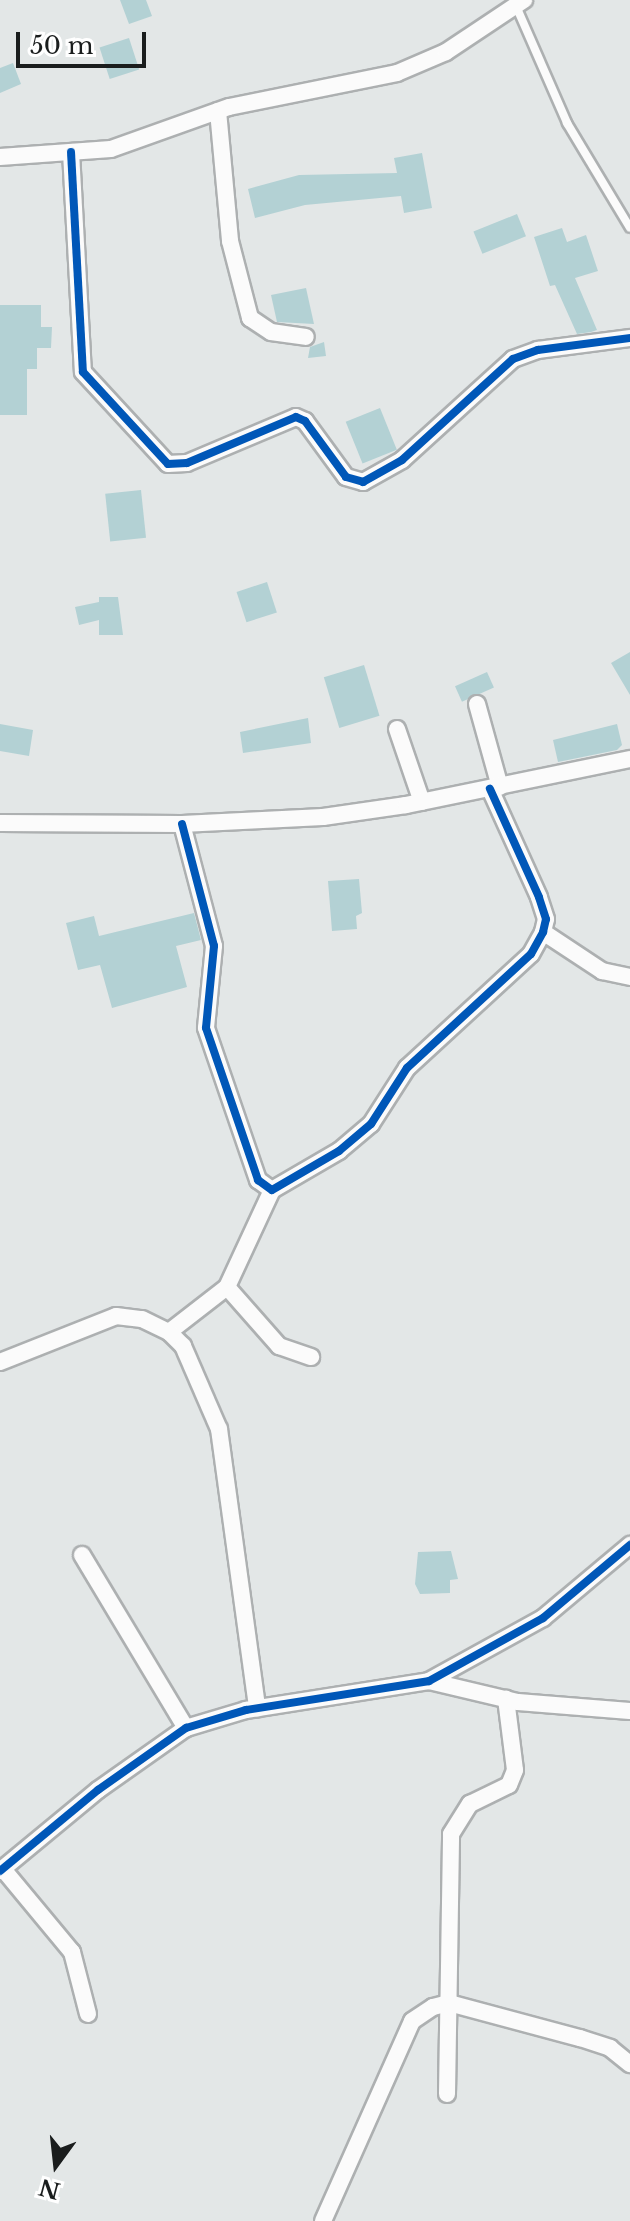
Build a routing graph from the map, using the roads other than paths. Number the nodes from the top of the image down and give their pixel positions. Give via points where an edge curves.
1 (520, 3) edge
2 (218, 111) junction
3 (71, 152) junction
4 (0, 157) edge
5 (630, 228) edge
6 (306, 337) dead end
7 (630, 338) edge
8 (477, 704) dead end
9 (397, 729) dead end
10 (630, 759) edge
11 (495, 788) junction
12 (422, 802) junction
13 (0, 823) edge
14 (182, 824) junction
15 (543, 932) junction
16 (630, 977) edge
17 (272, 1190) junction
18 (227, 1287) junction
19 (169, 1332) junction
20 (311, 1357) dead end
21 (0, 1362) edge
22 (630, 1545) edge
23 (82, 1555) dead end
24 (429, 1681) junction
25 (506, 1699) junction
26 (257, 1708) junction
27 (630, 1711) edge
28 (186, 1728) junction
29 (1, 1870) edge
30 (449, 2003) junction
31 (88, 2014) dead end
32 (630, 2064) edge
33 (447, 2094) dead end
34 (323, 2221) edge

1 - 2 street via 446,52 397,73
1 - 5 lane via 567,123
2 - 3 street via 111,149
2 - 6 street via 226,214 250,318 271,332
3 - 4 street
3 - 7 street via 83,372 168,464 187,463 296,417 305,421 346,477 363,482 402,460 513,359 538,350
8 - 11 street
9 - 12 street
10 - 11 street
11 - 12 street
11 - 15 street via 539,897 546,919
12 - 14 street via 323,817
13 - 14 street
14 - 17 street via 214,946 206,1028 258,1180
15 - 16 street via 602,971
15 - 17 street via 531,954 407,1068 371,1124 339,1151
17 - 18 street
18 - 19 street
18 - 20 street via 279,1346
19 - 21 street via 116,1316
19 - 26 street via 183,1346 219,1429
22 - 24 street via 543,1618
23 - 28 street
24 - 25 street
24 - 26 street
25 - 27 street
25 - 30 street via 515,1770 509,1785 470,1804 451,1834
26 - 28 street
28 - 29 street via 98,1790
29 - 31 street via 72,1952
30 - 32 street via 610,2048
30 - 33 street
30 - 34 street via 412,2021

